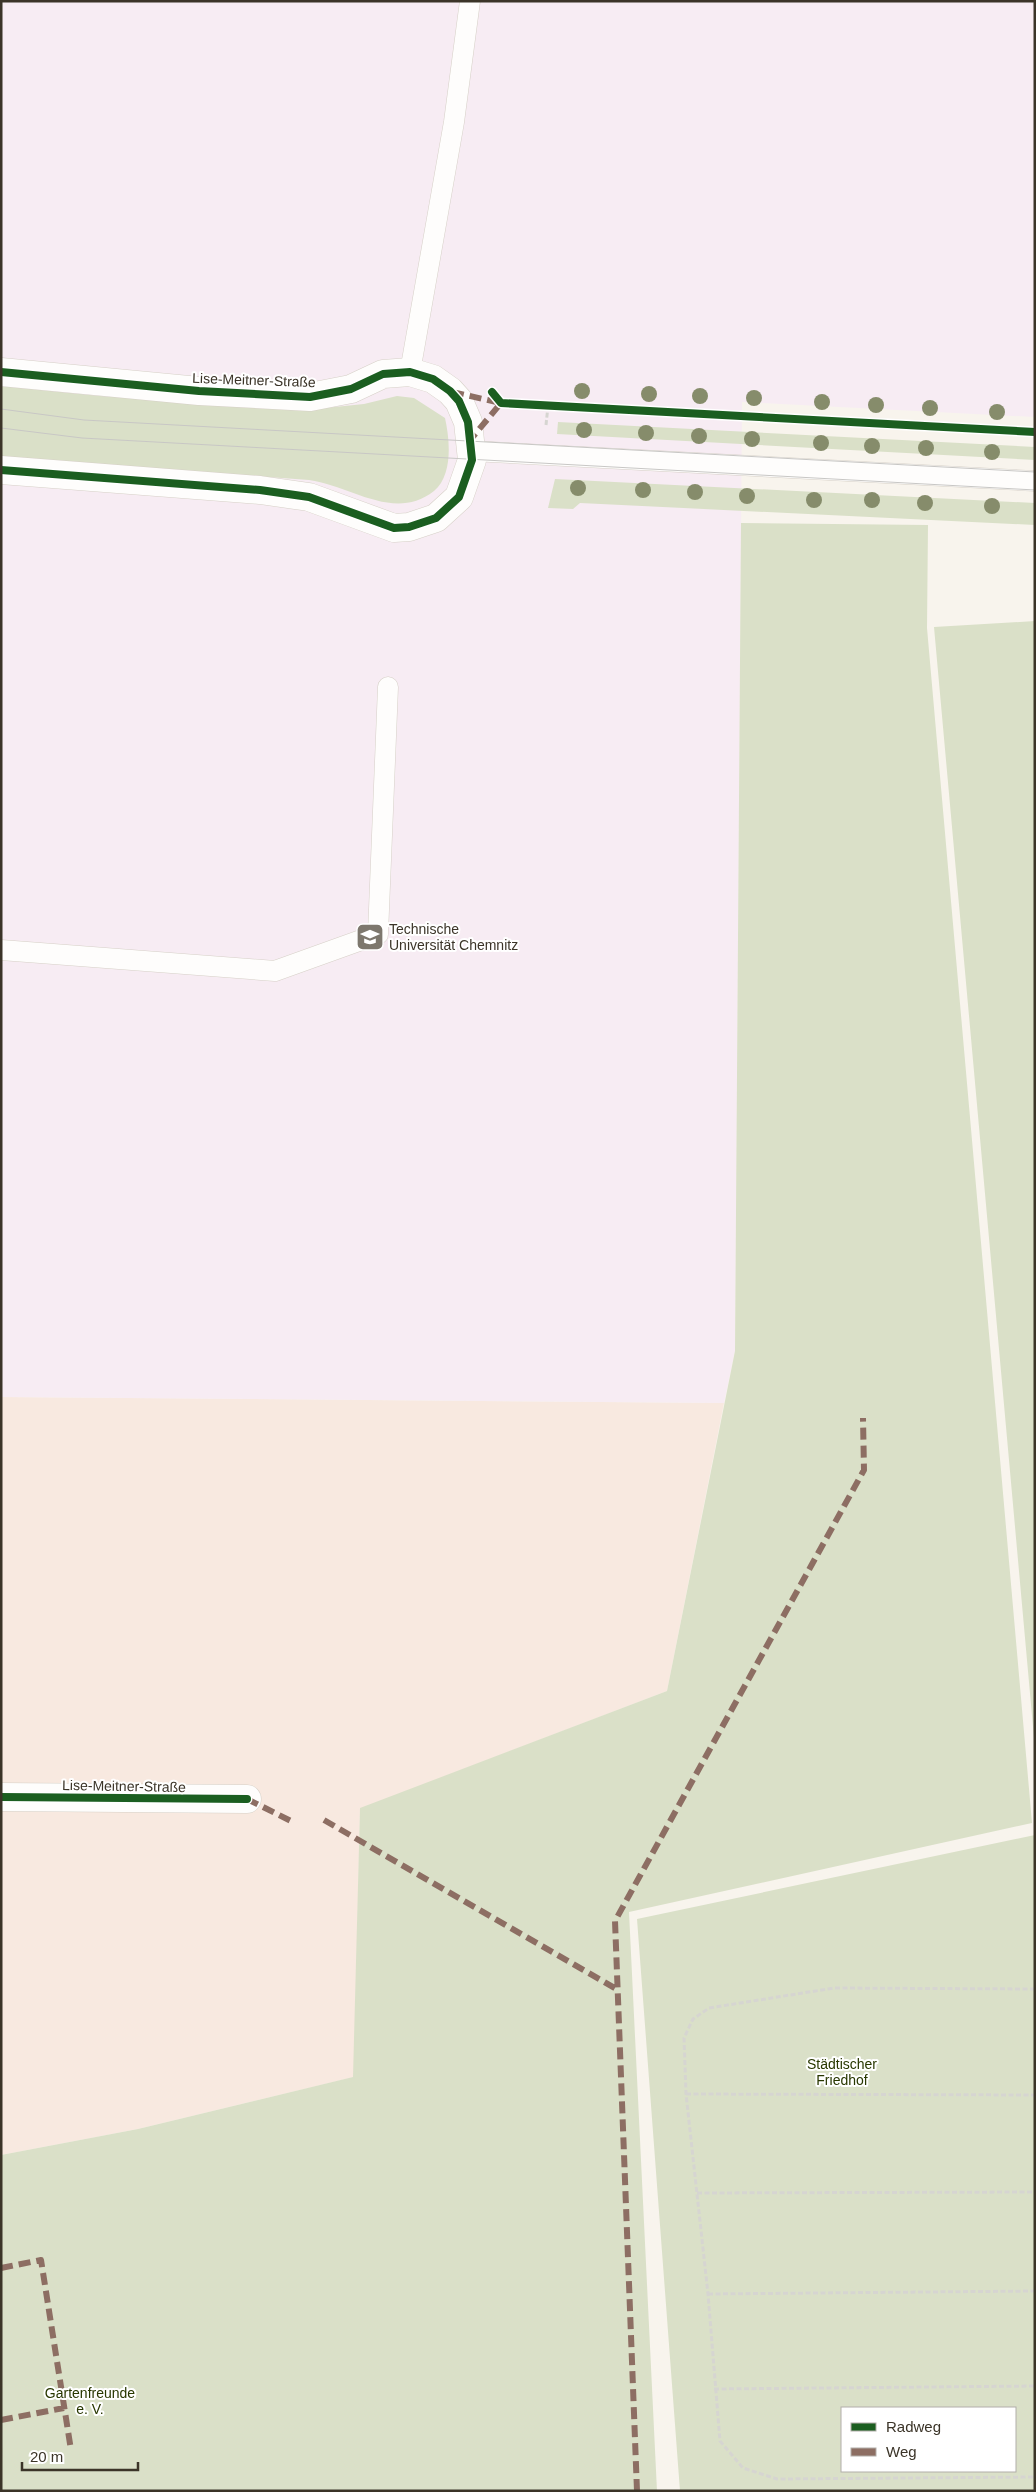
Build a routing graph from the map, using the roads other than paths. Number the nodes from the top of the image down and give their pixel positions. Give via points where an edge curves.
1 (470, 1) edge
2 (1, 372) edge
3 (410, 372) junction
4 (472, 451) junction
5 (1, 470) edge
6 (1035, 481) edge
7 (388, 687) dead end
8 (1, 950) edge
9 (1, 1797) edge
10 (247, 1799) dead end

1 - 3 lane via 454,122
2 - 3 street, Lise-Meitner-Straße via 199,391 310,397 351,389 383,374
3 - 4 street, Lise-Meitner-Straße via 433,379 459,401 468,422
4 - 5 street, Lise-Meitner-Straße via 459,497 436,518 410,527 394,528 309,497 260,490
4 - 6 lane
7 - 8 lane via 378,934 275,971
9 - 10 street, Lise-Meitner-Straße

